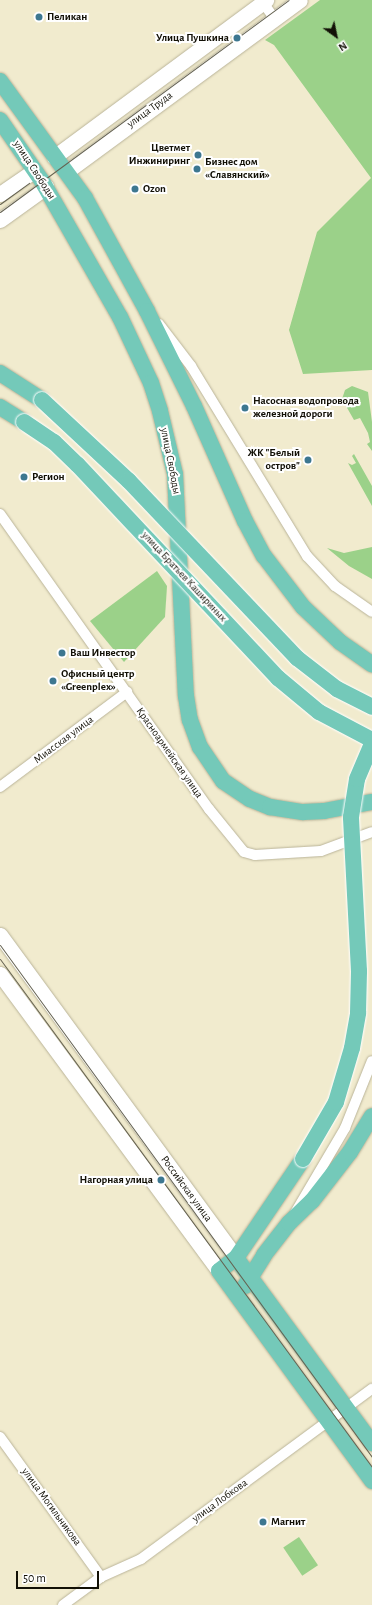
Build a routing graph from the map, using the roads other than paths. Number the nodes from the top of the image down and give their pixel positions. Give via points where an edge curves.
1 (300, 0) edge
2 (264, 1) edge
3 (274, 18) junction
4 (0, 81) edge
5 (0, 120) edge
6 (54, 157) junction
7 (35, 170) junction
8 (66, 172) junction
9 (46, 187) junction
10 (0, 194) edge
11 (0, 220) edge
12 (147, 311) junction
13 (0, 373) edge
14 (0, 407) edge
15 (0, 514) edge
16 (372, 612) edge
17 (372, 664) edge
18 (127, 692) junction
19 (372, 707) edge
20 (372, 742) edge
21 (0, 787) edge
22 (372, 802) edge
23 (372, 832) edge
24 (0, 936) edge
25 (0, 974) edge
26 (81, 1048) junction
27 (64, 1061) junction
28 (372, 1061) edge
29 (372, 1116) edge
30 (289, 1223) junction
31 (236, 1258) junction
32 (219, 1271) junction
33 (250, 1278) junction
34 (236, 1296) junction
35 (372, 1389) edge
36 (347, 1409) junction
37 (329, 1422) junction
38 (0, 1437) edge
39 (372, 1443) edge
40 (372, 1481) edge
41 (101, 1577) junction
42 (63, 1605) edge

1 - 3 main road, улица Труда
2 - 3 street
2 - 6 main road, улица Труда
3 - 8 main road, улица Труда
4 - 6 main road, улица Свободы
5 - 7 main road, улица Свободы
6 - 7 main road, улица Труда
6 - 8 main road, улица Свободы
7 - 9 main road, улица Свободы
7 - 10 main road, улица Труда
8 - 9 main road, улица Труда
8 - 12 main road, улица Свободы via 85,198
9 - 11 main road, улица Труда
9 - 22 main road, улица Свободы via 126,328 151,383 170,450 178,511 185,683 194,735 207,760 223,781 250,799 270,807 303,812 324,811
12 - 16 street via 191,366 307,556 335,586
12 - 17 main road, улица Свободы via 245,521 279,579 323,628
13 - 19 main road, bridge via 42,400 129,481 297,658 337,689
14 - 20 main road, улица Братьев Кашириных, bridge via 54,442 78,464 278,678 319,712
15 - 18 street, Красноармейская улица
18 - 21 street, Миасская улица
18 - 23 street, Красноармейская улица via 213,814 244,852 256,855 320,851
20 - 31 main road, bridge via 357,779 351,817 359,970 358,1013 352,1048 336,1102 303,1159
24 - 26 main road, Российская улица
25 - 27 main road, Российская улица
26 - 27 main road
26 - 31 main road, Российская улица
27 - 32 main road, Российская улица
28 - 30 street via 345,1128
29 - 30 main road via 334,1173
30 - 33 main road
31 - 32 main road
31 - 33 main road, Российская улица
32 - 34 main road, Российская улица
33 - 34 main road
33 - 36 main road, Российская улица
34 - 37 main road, Российская улица
35 - 36 street, улица Лобкова
36 - 37 street, улица Лобкова
36 - 39 main road, Российская улица
37 - 40 main road, Российская улица
37 - 41 street, улица Лобкова via 141,1559
38 - 41 street, улица Могильникова
41 - 42 street, улица Лобкова

